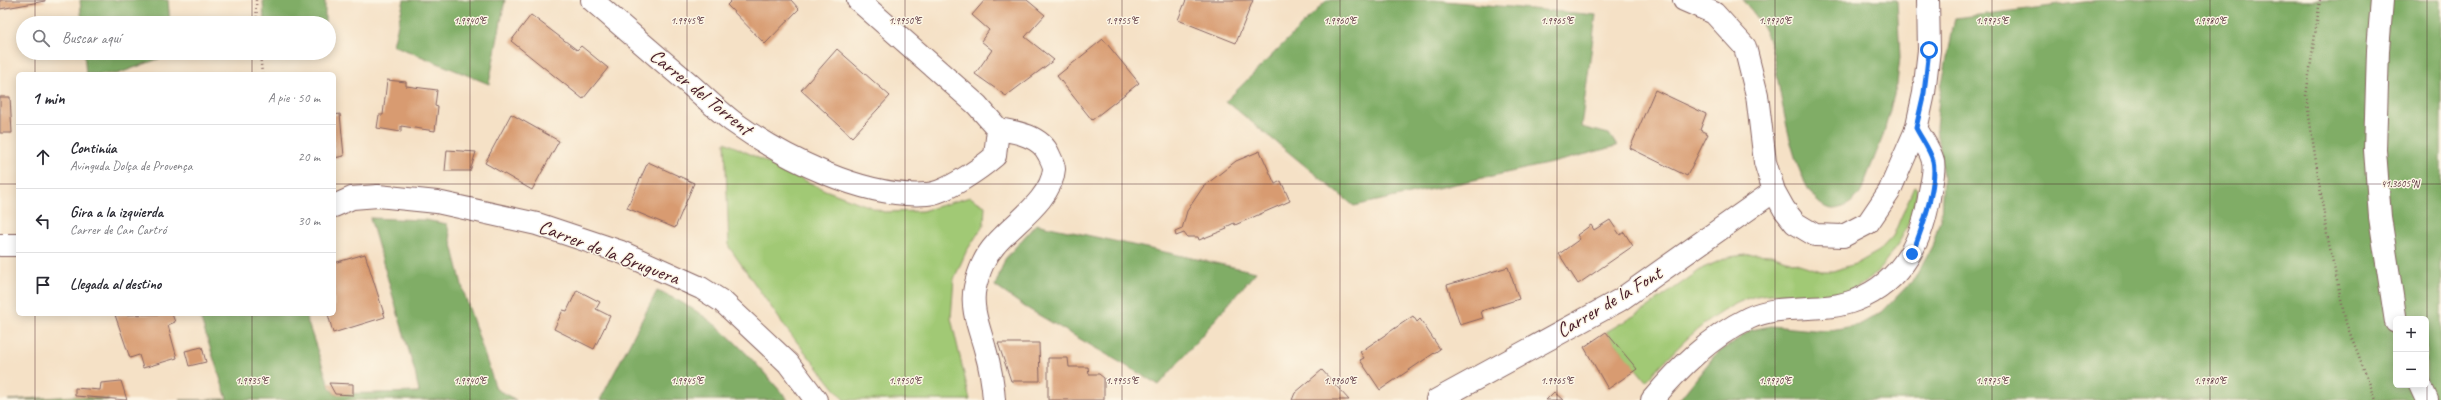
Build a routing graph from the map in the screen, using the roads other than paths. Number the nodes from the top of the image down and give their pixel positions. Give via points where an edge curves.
1 (592, 0) edge
2 (858, 0) edge
3 (1684, 0) edge
4 (1928, 0) edge
5 (2382, 0) edge
6 (1916, 128) junction
7 (998, 129) junction
8 (1774, 191) junction
9 (336, 205) edge
10 (0, 245) edge
11 (16, 245) edge
12 (2395, 316) edge
13 (2421, 388) edge
14 (816, 400) edge
15 (994, 400) edge
16 (1437, 400) edge
17 (1652, 400) edge
18 (2427, 400) edge

1 - 7 street, Carrer del Torrent via 731,120 789,155 863,186 898,193 929,194 979,170 995,156
2 - 7 street via 977,105
3 - 8 street via 1714,13 1745,47 1757,95 1765,162
4 - 6 street via 1929,50 1924,93
5 - 12 street via 2375,150 2380,217
6 - 8 street via 1903,165 1889,192 1868,223 1843,236 1815,235 1795,223
6 - 17 street via 1933,161 1930,195 1912,254 1894,276 1856,300 1823,308 1765,312 1750,318 1722,333 1694,356
7 - 15 street via 1023,132 1046,148 1054,168 1052,182 982,263 974,289 975,313 992,377
8 - 16 street, Carrer de la Font via 1620,300
9 - 14 street, Carrer de la Bruguera via 352,198 378,196 437,202 537,224 621,252 701,288 723,302 788,363
10 - 11 street
13 - 18 street

